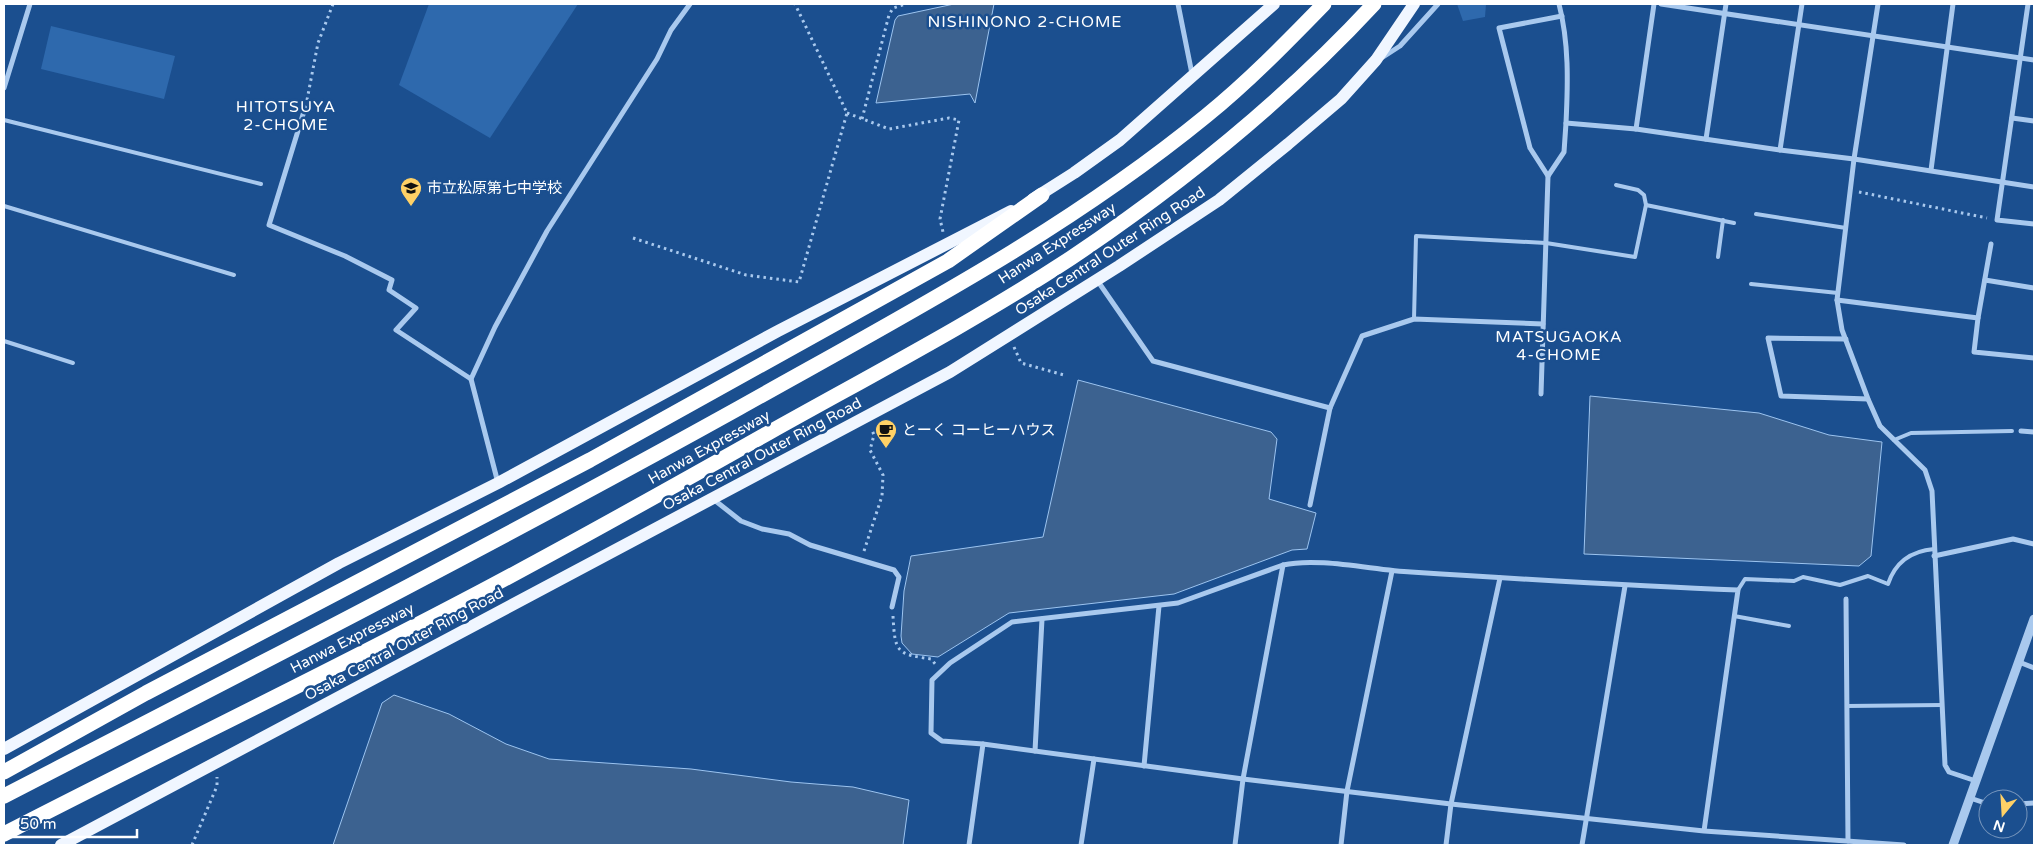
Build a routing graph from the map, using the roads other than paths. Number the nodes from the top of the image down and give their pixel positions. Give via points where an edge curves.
1 (30, 4) edge
2 (690, 4) edge
3 (1178, 4) edge
4 (1274, 4) edge
5 (1324, 4) edge
6 (1374, 4) edge
7 (1414, 4) edge
8 (1438, 4) edge
9 (1559, 4) edge
10 (1654, 4) edge
11 (1661, 4) edge
12 (1726, 4) edge
13 (1802, 4) edge
14 (1878, 4) edge
15 (1953, 4) edge
16 (2028, 4) edge
17 (1725, 15) junction
18 (1562, 16) junction
19 (1799, 25) junction
20 (1872, 37) junction
21 (1946, 47) junction
22 (2020, 58) junction
23 (1376, 60) junction
24 (2034, 60) edge
25 (1192, 78) junction
26 (4, 88) edge
27 (305, 108) road end
28 (2012, 118) junction
29 (4, 120) edge
30 (2034, 121) edge
31 (1566, 123) junction
32 (1636, 129) junction
33 (1706, 139) junction
34 (1780, 150) junction
35 (1854, 158) junction
36 (1931, 170) junction
37 (1548, 176) junction
38 (2003, 182) junction
39 (261, 184) dead end
40 (1616, 186) dead end
41 (2034, 187) edge
42 (1042, 195) junction
43 (1646, 205) junction
44 (4, 206) edge
45 (1756, 214) dead end
46 (1723, 220) junction
47 (1734, 223) dead end
48 (2034, 224) edge
49 (1846, 228) junction
50 (1546, 243) junction
51 (1991, 244) dead end
52 (1718, 257) dead end
53 (234, 275) dead end
54 (1097, 280) junction
55 (1985, 280) junction
56 (1751, 284) dead end
57 (2034, 288) edge
58 (1838, 293) junction
59 (1837, 300) junction
60 (1978, 318) junction
61 (1414, 319) junction
62 (1543, 324) junction
63 (1846, 339) junction
64 (4, 342) edge
65 (2034, 358) edge
66 (73, 363) dead end
67 (471, 379) junction
68 (1541, 394) dead end
69 (1868, 399) junction
70 (1330, 408) junction
71 (2012, 431) dead end
72 (2021, 431) dead end
73 (2034, 432) edge
74 (1894, 440) junction
75 (498, 483) junction
76 (712, 499) junction
77 (1310, 505) dead end
78 (2034, 544) edge
79 (1934, 549) junction
80 (1934, 556) junction
81 (1283, 565) junction
82 (1392, 571) junction
83 (1500, 578) junction
84 (1625, 586) junction
85 (1738, 590) junction
86 (1846, 599) dead end
87 (1159, 606) junction
88 (892, 607) road end
89 (1734, 616) junction
90 (1042, 619) junction
91 (2034, 619) edge
92 (1789, 626) dead end
93 (2019, 662) junction
94 (2034, 668) edge
95 (1942, 705) junction
96 (1847, 706) junction
97 (983, 744) junction
98 (4, 749) edge
99 (1035, 751) junction
100 (1094, 759) junction
101 (1144, 766) junction
102 (4, 772) edge
103 (1243, 779) junction
104 (1976, 781) junction
105 (1347, 791) junction
106 (4, 796) edge
107 (1970, 798) junction
108 (1978, 801) edge
109 (1451, 804) junction
110 (1586, 817) junction
111 (1704, 831) junction
112 (4, 834) edge
113 (1848, 841) junction
114 (61, 845) edge
115 (969, 845) edge
116 (1080, 845) edge
117 (1235, 845) edge
118 (1342, 845) edge
119 (1446, 845) edge
120 (1582, 845) edge
121 (1890, 845) edge
122 (1904, 845) edge
123 (1953, 845) edge

1 - 26 street
2 - 67 street via 547,231
3 - 25 street
4 - 25 main road
5 - 106 highway, Hanwa Expressway, bridge via 1207,115 1120,181 990,266 614,477
6 - 112 highway, Hanwa Expressway, bridge via 1302,76 1230,141 1086,247 1007,297 466,600
7 - 23 main road, Osaka Central Outer Ring Road
8 - 23 street via 1400,46
9 - 18 street
10 - 32 street
11 - 17 street
12 - 17 street
13 - 19 street
14 - 20 street
15 - 21 street
16 - 22 street
17 - 19 street
17 - 33 street
18 - 31 street via 1568,70
18 - 37 street via 1499,28 1530,148
19 - 20 street
19 - 34 street
20 - 21 street
20 - 35 street
21 - 22 street
21 - 36 street
22 - 24 street
22 - 28 street
23 - 54 main road, Osaka Central Outer Ring Road via 1341,98 1219,200
25 - 42 main road via 1120,140
27 - 67 street via 269,225 345,256 392,280 389,290 416,308 396,330
28 - 30 street
28 - 38 street
29 - 39 lane
31 - 32 street
31 - 37 street via 1564,152
32 - 33 street
33 - 34 street
34 - 35 street
35 - 36 street
35 - 49 street
36 - 38 street
37 - 50 street
38 - 41 street
38 - 48 street via 1998,220
40 - 43 lane via 1638,190 1644,195
42 - 75 main road via 778,331
42 - 102 highway via 948,261 533,490 146,693
43 - 46 lane
43 - 50 lane via 1635,257
44 - 53 lane
45 - 49 lane
46 - 47 lane
46 - 52 lane
49 - 58 street
50 - 61 lane via 1416,236
50 - 62 street
51 - 55 street
54 - 70 street via 1154,361
54 - 76 main road, Osaka Central Outer Ring Road via 950,372
55 - 57 street
55 - 60 street
56 - 58 lane
58 - 59 street
59 - 60 street
59 - 63 street
60 - 65 street via 1974,352
61 - 62 street
61 - 70 street via 1362,336
62 - 68 street
63 - 69 street
63 - 69 street via 1768,338 1781,396
64 - 66 lane
67 - 75 street
69 - 74 street via 1880,426
70 - 77 street
71 - 74 lane via 1911,433
72 - 73 street
74 - 79 street via 1925,470 1932,491
75 - 98 main road via 339,563
76 - 88 street via 741,521 789,534 810,546 894,570 899,577
76 - 114 main road, Osaka Central Outer Ring Road
78 - 80 street via 2013,539
79 - 80 street
79 - 85 lane via 1912,554 1892,571 1888,584 1868,576 1840,585 1803,577 1794,581 1745,579
80 - 95 street
81 - 82 street via 1300,561
81 - 87 street via 1178,604
81 - 103 street
82 - 83 street
82 - 105 street
83 - 84 street
83 - 109 street
84 - 85 street
84 - 110 street
85 - 89 street
86 - 96 street
87 - 90 street
87 - 101 street
89 - 92 lane
89 - 111 street
90 - 97 street via 1012,622 950,663 932,680 931,733 942,741
90 - 99 street
91 - 93 street
93 - 94 street
93 - 104 street
95 - 96 lane
95 - 104 street via 1945,765 1949,772
96 - 113 street
97 - 99 street
97 - 115 street
99 - 100 street
100 - 101 street
100 - 116 street
101 - 103 street
103 - 105 street
103 - 117 street
104 - 107 street
105 - 109 street
105 - 118 street
107 - 108 street
107 - 123 street
109 - 110 street
109 - 119 street
110 - 111 street
110 - 120 street
111 - 113 street
113 - 121 street
121 - 122 street

